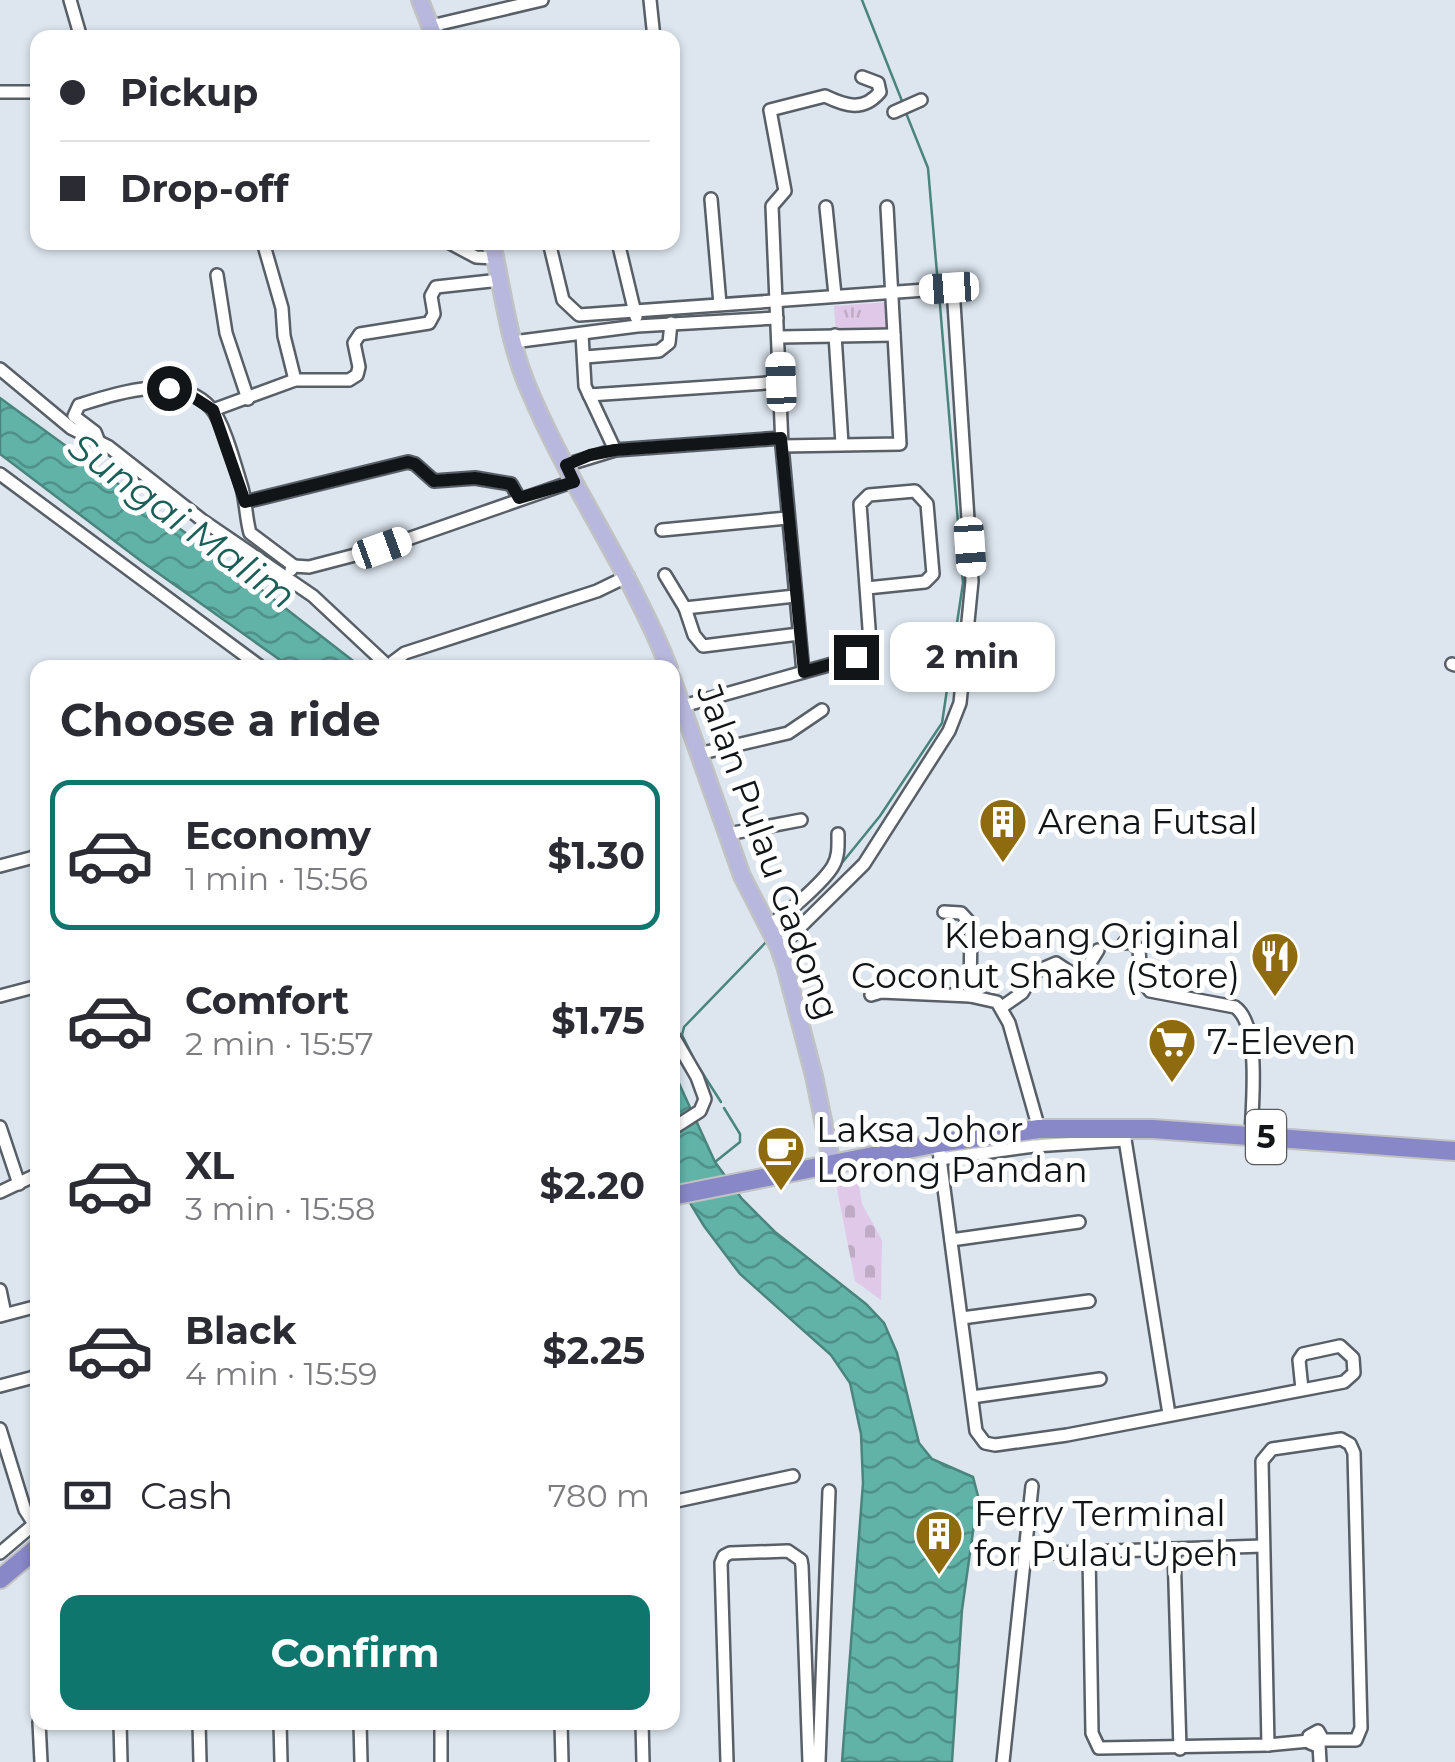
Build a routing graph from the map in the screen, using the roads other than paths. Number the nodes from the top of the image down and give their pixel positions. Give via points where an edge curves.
1 (70, 0) edge
2 (542, 0) edge
3 (650, 0) edge
4 (422, 1) edge
5 (79, 30) edge
6 (432, 30) edge
7 (440, 30) edge
8 (653, 30) edge
9 (862, 77) dead end
10 (0, 92) edge
11 (30, 92) edge
12 (919, 101) dead end
13 (894, 112) dead end
14 (710, 199) dead end
15 (887, 206) dead end
16 (826, 207) dead end
17 (264, 250) edge
18 (463, 250) edge
19 (493, 250) edge
20 (551, 250) edge
21 (620, 250) edge
22 (217, 275) dead end
23 (500, 280) junction
24 (893, 292) junction
25 (835, 295) junction
26 (777, 300) junction
27 (720, 304) junction
28 (634, 310) junction
29 (778, 318) junction
30 (671, 323) junction
31 (637, 326) junction
32 (582, 334) junction
33 (894, 334) junction
34 (835, 335) junction
35 (779, 338) junction
36 (513, 342) junction
37 (585, 357) junction
38 (0, 369) edge
39 (295, 380) junction
40 (781, 382) junction
41 (589, 396) junction
42 (248, 399) junction
43 (213, 410) junction
44 (99, 442) junction
45 (782, 442) junction
46 (842, 444) junction
47 (615, 450) junction
48 (566, 465) junction
49 (0, 474) edge
50 (574, 482) junction
51 (519, 498) junction
52 (245, 502) junction
53 (787, 518) junction
54 (662, 530) dead end
55 (294, 566) junction
56 (628, 576) junction
57 (665, 576) dead end
58 (285, 577) junction
59 (867, 588) junction
60 (795, 596) junction
61 (685, 608) junction
62 (799, 634) junction
63 (251, 660) edge
64 (381, 660) edge
65 (399, 660) edge
66 (665, 660) edge
67 (804, 672) junction
68 (680, 698) edge
69 (683, 706) junction
70 (822, 710) dead end
71 (698, 754) junction
72 (801, 820) dead end
73 (728, 834) junction
74 (838, 834) dead end
75 (30, 858) edge
76 (0, 866) edge
77 (944, 912) dead end
78 (773, 937) junction
79 (1124, 942) dead end
80 (1098, 950) dead end
81 (30, 988) edge
82 (871, 995) dead end
83 (0, 996) edge
84 (970, 996) junction
85 (1002, 1007) junction
86 (680, 1048) edge
87 (680, 1124) edge
88 (0, 1127) edge
89 (1039, 1128) junction
90 (1124, 1134) junction
91 (1252, 1136) junction
92 (1455, 1150) edge
93 (939, 1151) junction
94 (832, 1164) junction
95 (30, 1178) edge
96 (19, 1184) junction
97 (0, 1192) edge
98 (680, 1194) edge
99 (1079, 1222) dead end
100 (951, 1240) junction
101 (0, 1290) edge
102 (1088, 1301) dead end
103 (30, 1308) edge
104 (3, 1315) edge
105 (962, 1318) junction
106 (30, 1378) edge
107 (1100, 1379) dead end
108 (0, 1386) edge
109 (1302, 1389) junction
110 (972, 1397) junction
111 (1170, 1414) junction
112 (0, 1430) edge
113 (4, 1453) edge
114 (793, 1476) dead end
115 (1032, 1486) dead end
116 (830, 1491) dead end
117 (680, 1500) edge
118 (30, 1516) edge
119 (30, 1532) edge
120 (1263, 1546) junction
121 (1174, 1551) junction
122 (0, 1553) edge
123 (1024, 1554) junction
124 (1089, 1554) junction
125 (30, 1555) edge
126 (0, 1579) edge
127 (39, 1730) edge
128 (120, 1730) edge
129 (200, 1730) edge
130 (280, 1730) edge
131 (360, 1730) edge
132 (440, 1730) edge
133 (561, 1730) edge
134 (642, 1730) edge
135 (1316, 1742) junction
136 (1268, 1746) junction
137 (1180, 1748) junction
138 (41, 1762) edge
139 (121, 1762) edge
140 (200, 1762) edge
141 (281, 1762) edge
142 (361, 1762) edge
143 (441, 1762) edge
144 (562, 1762) edge
145 (643, 1762) edge
146 (728, 1762) edge
147 (809, 1762) edge
148 (819, 1762) edge
149 (1002, 1762) edge
150 (1312, 1762) edge
151 (1320, 1762) edge

1 - 5 street
2 - 7 street
3 - 8 street
4 - 6 main road
9 - 26 street via 878,83 880,92 856,107 825,96 770,110 785,191 772,206
10 - 11 street
12 - 13 street
14 - 27 street
15 - 24 street
16 - 25 street
17 - 39 street
18 - 19 street via 476,257
19 - 23 main road, Jalan Pulau Gadong
20 - 28 street via 563,300 579,314
21 - 28 street
22 - 42 street via 226,334
23 - 36 main road, Jalan Pulau Gadong
23 - 39 street via 436,287 429,322 360,334 354,343 360,367 349,380
24 - 25 street
24 - 33 street
24 - 78 street via 951,288 972,581 960,703 949,732 864,864
25 - 26 street
26 - 27 street
26 - 29 street
27 - 28 street
28 - 31 street
29 - 30 street
29 - 35 street
30 - 31 street
30 - 37 street via 669,343 659,351
31 - 32 street
32 - 36 street
32 - 37 street
33 - 34 street
33 - 46 street via 900,444
34 - 35 street
34 - 46 street
35 - 40 street
36 - 48 main road, Jalan Pulau Gadong
37 - 41 street via 582,377
38 - 44 street via 71,428
39 - 42 street
40 - 41 street
40 - 45 street
41 - 47 street
42 - 43 street
43 - 44 street via 169,388 114,395 79,406 74,416
43 - 52 street
44 - 58 street
45 - 46 street
45 - 47 street
45 - 53 street
47 - 48 street
48 - 50 main road, Jalan Pulau Gadong
49 - 63 street
50 - 51 street
50 - 56 main road, Jalan Pulau Gadong
51 - 52 street via 511,484 434,481 408,462
51 - 55 street via 382,548
52 - 55 street via 250,534
53 - 54 street
53 - 60 street
55 - 58 street
56 - 65 street
56 - 66 main road, Jalan Pulau Gadong
57 - 61 street
58 - 64 street
59 - 59 street via 925,582 934,570 927,504 920,494 863,499
59 - 67 street via 866,651
60 - 61 street
60 - 62 street
61 - 62 street via 703,646
62 - 67 street
67 - 69 street
68 - 69 main road, Jalan Pulau Gadong
69 - 71 main road, Jalan Pulau Gadong
70 - 71 street via 788,733
71 - 73 main road, Jalan Pulau Gadong
72 - 73 street
73 - 78 main road, Jalan Pulau Gadong
74 - 78 street via 833,868 781,918
75 - 76 street
77 - 84 street via 961,913 971,924
78 - 94 main road, Jalan Pulau Gadong via 796,1003
79 - 91 street via 1139,949 1141,978 1150,992 1234,1007 1247,1020
80 - 85 street via 1076,977 1056,963 1042,967
81 - 83 street
82 - 84 street
84 - 85 street
85 - 89 street
86 - 87 street via 704,1093 700,1111
88 - 96 street
89 - 90 highway, 5
89 - 93 highway, 5
90 - 91 highway, 5
90 - 93 street
90 - 111 street
91 - 92 highway, 5
93 - 94 highway, 5
93 - 100 street
94 - 98 highway, 5
95 - 96 street
96 - 97 street
99 - 100 street
100 - 105 street
101 - 104 street
102 - 105 street
103 - 104 street
105 - 110 street
106 - 108 street
107 - 110 street
109 - 109 street via 1303,1354 1340,1346 1353,1358 1356,1368 1348,1380
109 - 111 street
110 - 111 street via 976,1431 990,1444
112 - 113 street
113 - 118 street
114 - 117 street
115 - 123 street
116 - 148 street
119 - 122 street
120 - 121 street
120 - 135 street via 1263,1456 1272,1449 1346,1440 1354,1453 1362,1728 1356,1740
120 - 136 street
121 - 124 street
121 - 137 street
123 - 124 street
123 - 149 street
124 - 137 street via 1093,1739 1104,1750
125 - 126 highway
127 - 138 street
128 - 139 street
129 - 140 street
130 - 141 street
131 - 142 street
132 - 143 street
133 - 144 street
134 - 145 street
135 - 136 street
135 - 150 street
135 - 151 street
136 - 137 street
146 - 147 street via 721,1563 730,1553 788,1551 802,1566

